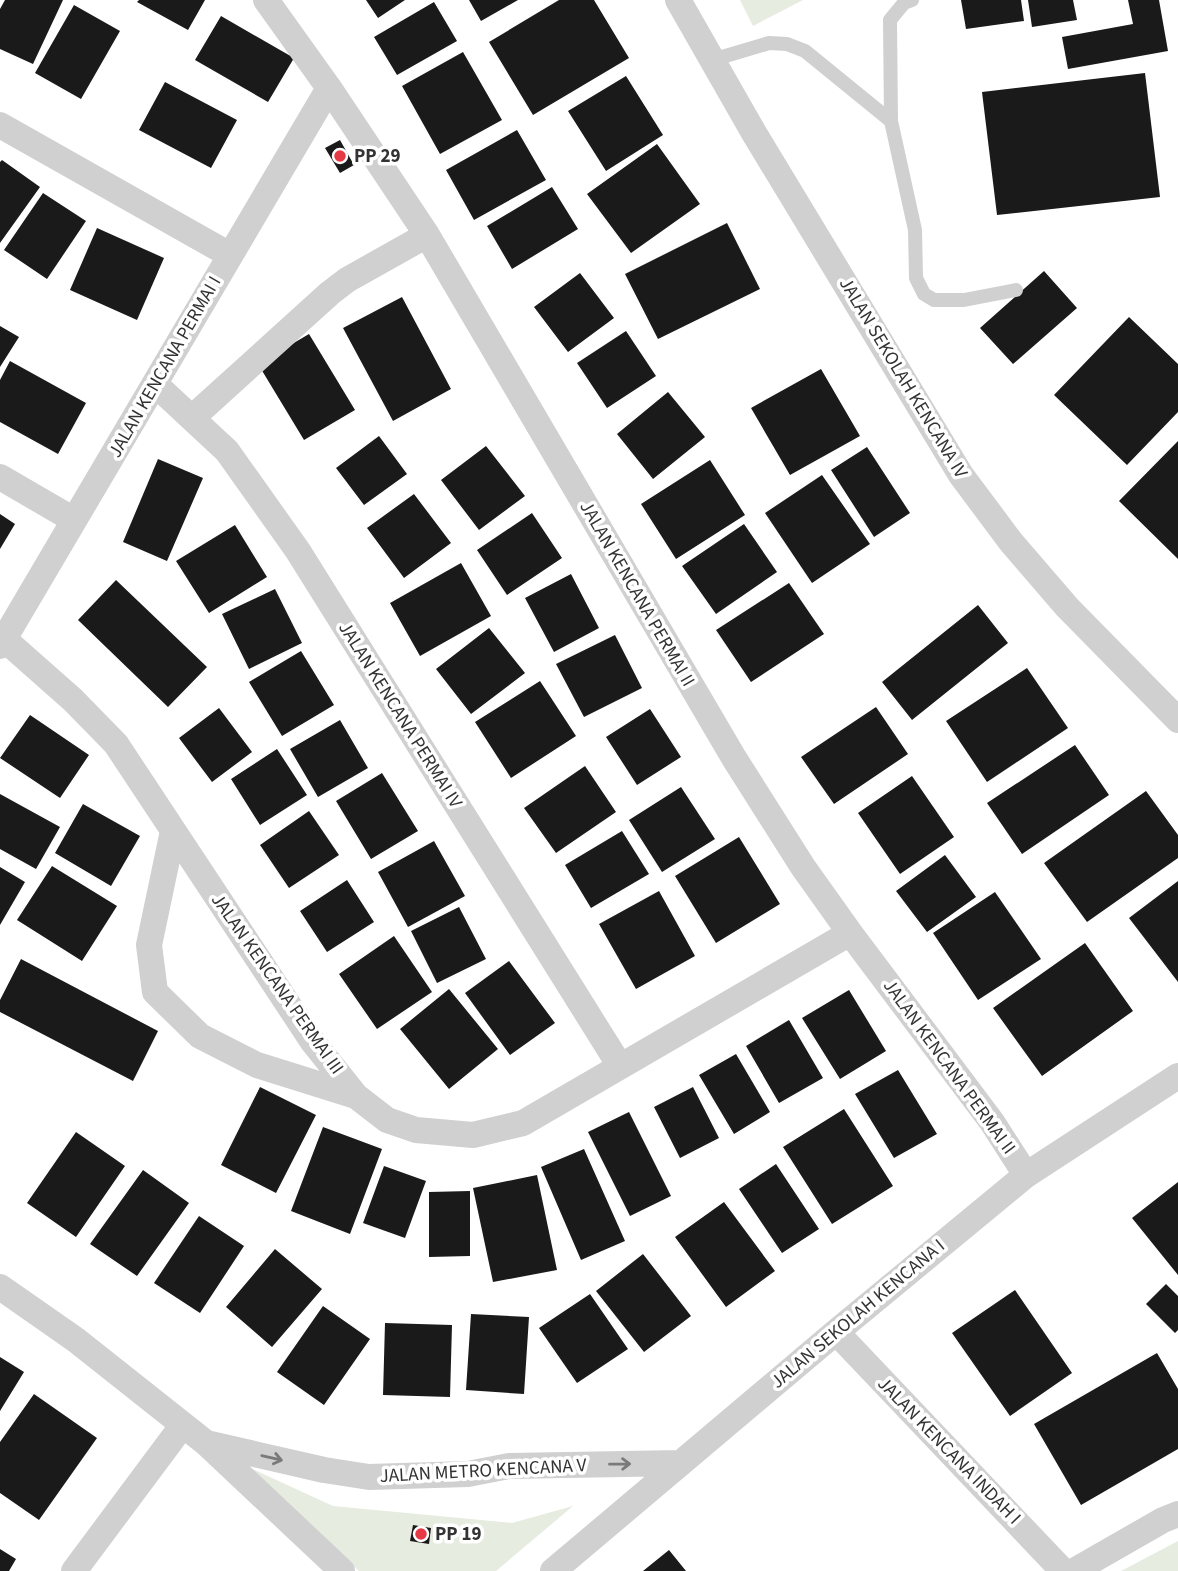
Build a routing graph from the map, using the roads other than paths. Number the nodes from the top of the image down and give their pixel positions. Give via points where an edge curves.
1 (266, 0) edge
2 (678, 0) edge
3 (912, 0) edge
4 (712, 60) junction
5 (329, 88) junction
6 (891, 121) junction
7 (0, 125) edge
8 (427, 235) junction
9 (230, 255) junction
10 (1016, 290) dead end
11 (155, 384) junction
12 (193, 417) junction
13 (0, 477) edge
14 (74, 520) junction
15 (2, 643) edge
16 (1178, 720) edge
17 (173, 831) junction
18 (850, 933) junction
19 (620, 1066) junction
20 (1178, 1076) edge
21 (356, 1096) junction
22 (1027, 1175) junction
23 (0, 1287) edge
24 (836, 1332) junction
25 (182, 1426) junction
26 (206, 1443) junction
27 (681, 1463) junction
28 (1178, 1514) edge
29 (74, 1571) edge
30 (342, 1571) edge
31 (553, 1571) edge
32 (1063, 1571) edge
33 (1074, 1571) edge

1 - 5 street, JALAN KENCANA PERMAI II
2 - 4 street, JALAN SEKOLAH KENCANA IV
3 - 6 lane via 890,20
4 - 6 lane via 769,43 788,44 805,51
4 - 16 street, JALAN SEKOLAH KENCANA IV via 961,475 1067,607
5 - 8 street, JALAN KENCANA PERMAI II
5 - 9 street, JALAN KENCANA PERMAI I
6 - 10 lane via 915,230 916,278 924,294 934,300 964,300
7 - 9 street
8 - 12 street via 330,293
8 - 18 street, JALAN KENCANA PERMAI II via 734,758
9 - 11 street, JALAN KENCANA PERMAI I
11 - 12 street, JALAN KENCANA PERMAI IV
11 - 14 street, JALAN KENCANA PERMAI I
12 - 19 street, JALAN KENCANA PERMAI IV via 227,451 298,551
13 - 14 street
14 - 15 street, JALAN KENCANA PERMAI I
15 - 17 street, JALAN KENCANA PERMAI III via 74,700 116,744
17 - 21 street, JALAN KENCANA PERMAI III via 313,1042
17 - 21 street via 149,945 155,992 200,1036 257,1065
18 - 19 street, JALAN KENCANA PERMAI III
18 - 22 street, JALAN KENCANA PERMAI II via 987,1114
19 - 21 street, JALAN KENCANA PERMAI III via 523,1123 473,1135 416,1130 387,1120
20 - 22 street, JALAN SEKOLAH KENCANA I
22 - 24 street, JALAN SEKOLAH KENCANA I
23 - 25 street, JALAN METRO KENCANA V via 76,1340
24 - 27 street, JALAN SEKOLAH KENCANA I
24 - 32 street, JALAN KENCANA INDAH I
25 - 26 street, JALAN METRO KENCANA V
25 - 29 street
26 -> 27 street, JALAN METRO KENCANA V via 369,1477 468,1474 509,1466
26 - 30 street, JALAN METRO KENCANA V
27 - 31 street, JALAN SEKOLAH KENCANA I
28 - 33 street

